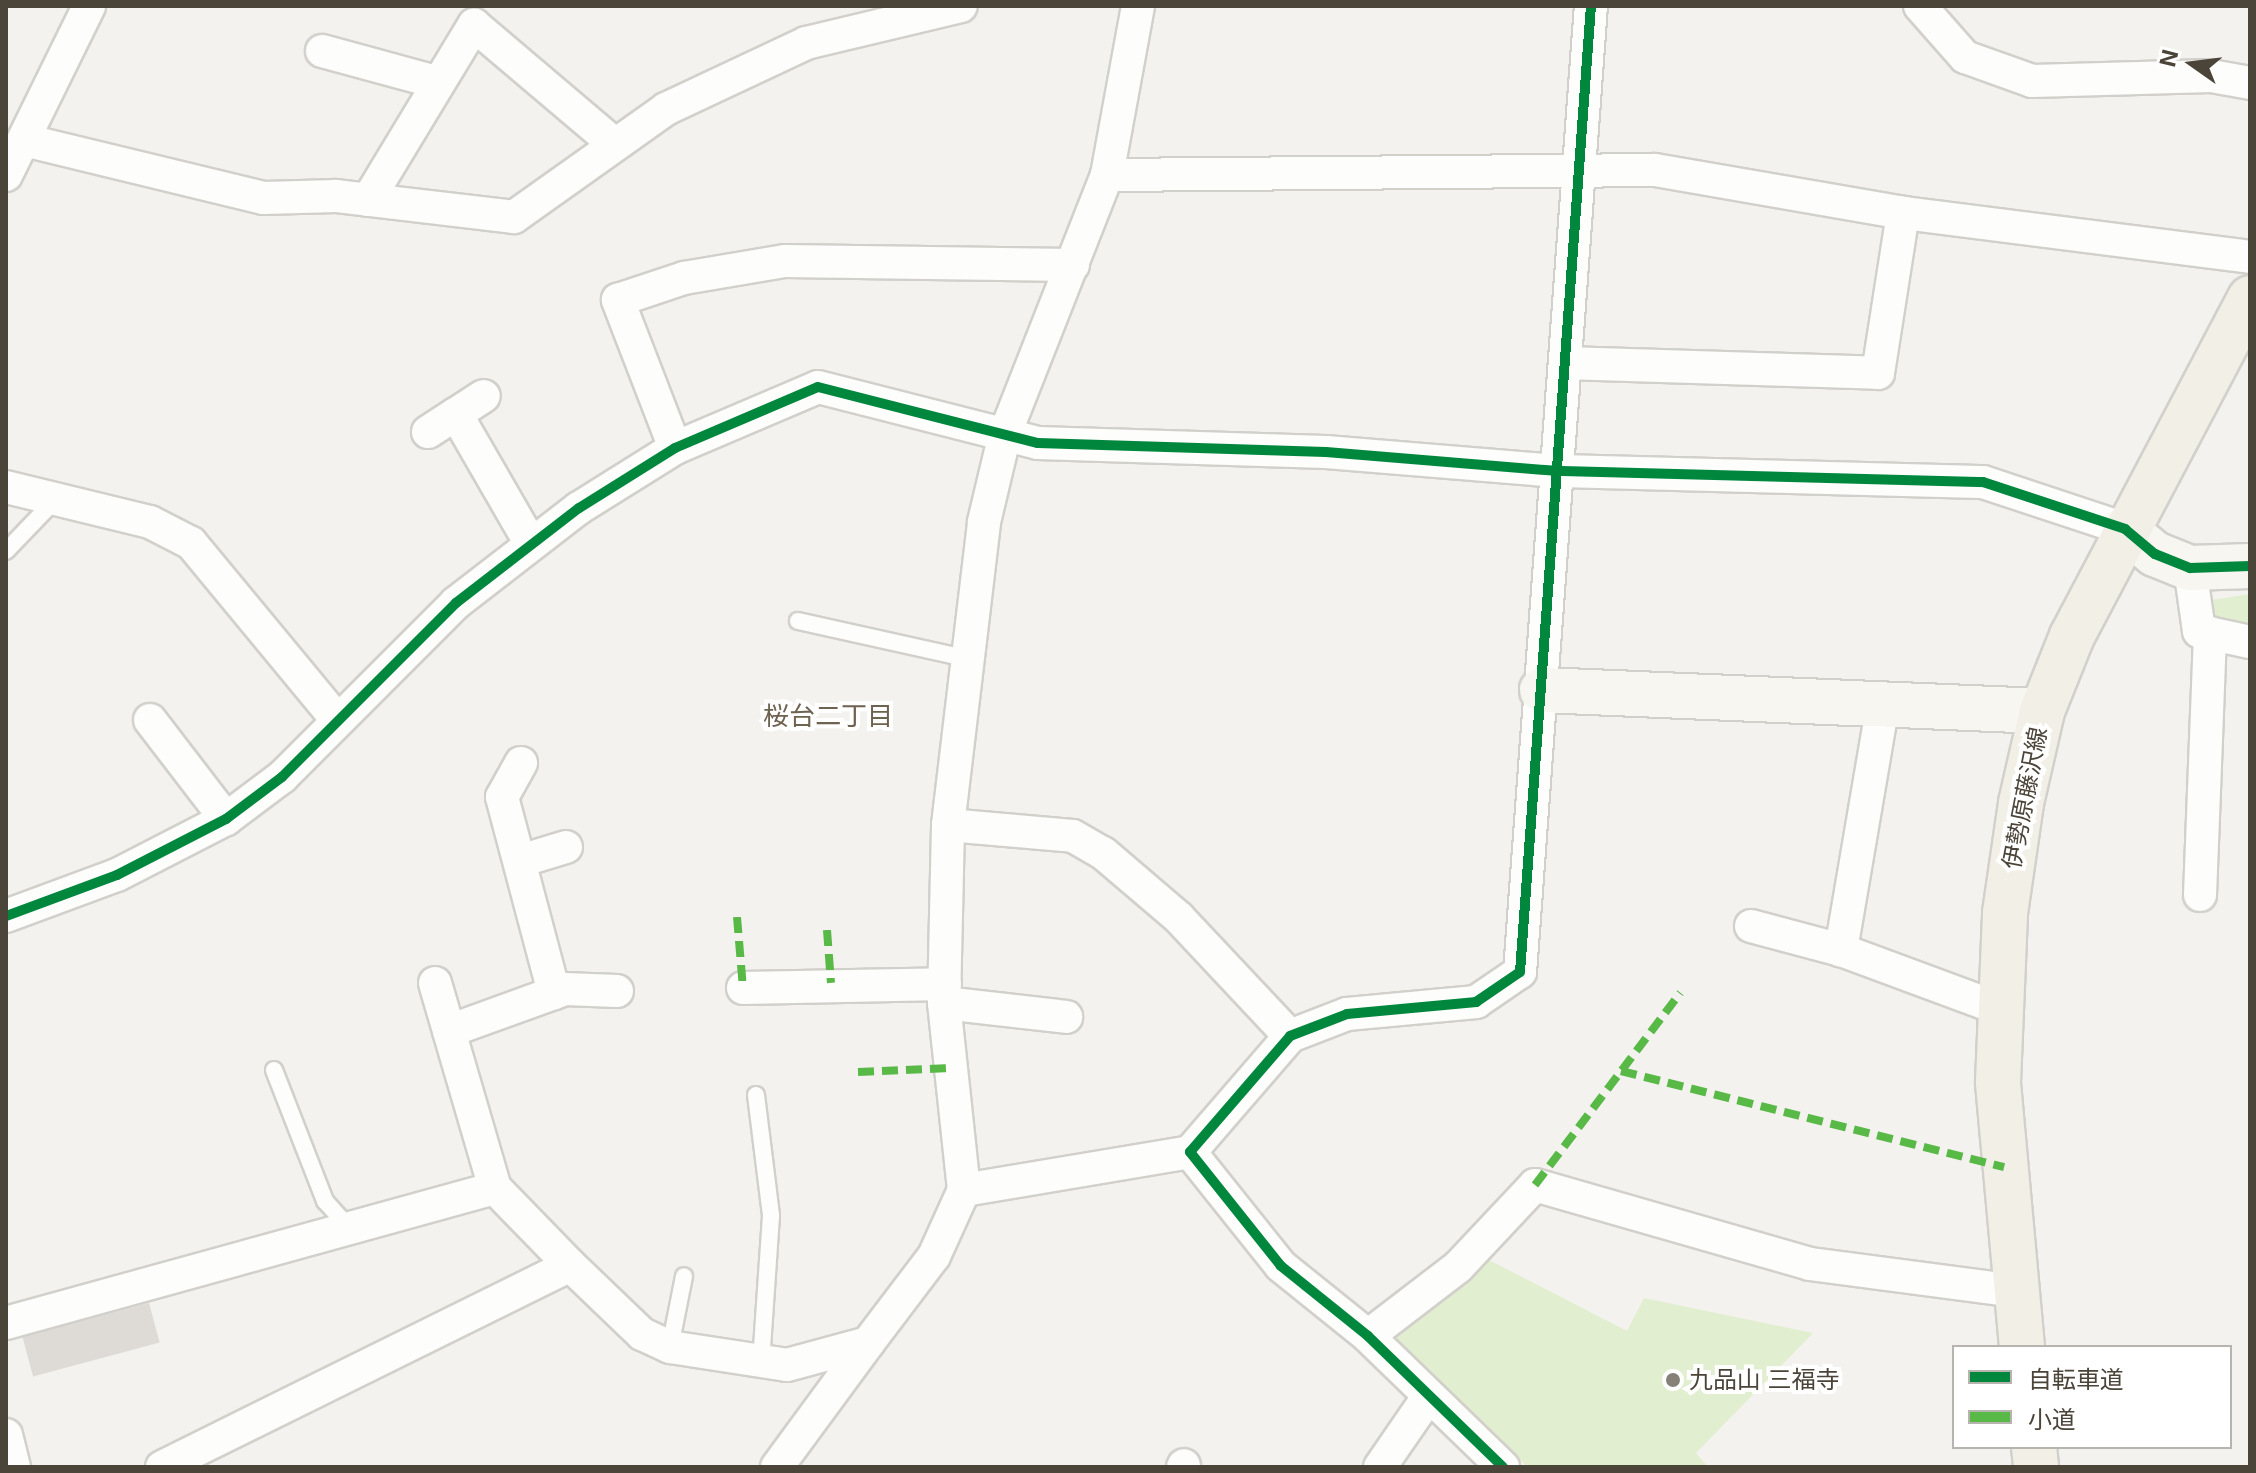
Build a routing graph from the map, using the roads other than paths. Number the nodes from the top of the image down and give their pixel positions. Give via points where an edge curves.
1 (89, 6) edge
2 (961, 6) edge
3 (1138, 6) edge
4 (1591, 6) edge
5 (1920, 6) edge
6 (481, 15) edge
7 (322, 51) dead end
8 (436, 82) junction
9 (2250, 83) edge
10 (24, 140) junction
11 (611, 141) junction
12 (1581, 171) junction
13 (6, 175) edge
14 (1107, 175) junction
15 (368, 200) junction
16 (1903, 213) junction
17 (2250, 257) edge
18 (1073, 265) junction
19 (2250, 298) edge
20 (1565, 363) junction
21 (484, 396) dead end
22 (456, 414) junction
23 (428, 432) dead end
24 (1005, 434) junction
25 (675, 448) junction
26 (1558, 471) junction
27 (6, 487) edge
28 (53, 502) junction
29 (2125, 529) junction
30 (531, 544) junction
31 (6, 551) edge
32 (2250, 566) edge
33 (2190, 568) junction
34 (798, 621) dead end
35 (2210, 633) junction
36 (2250, 642) edge
37 (965, 658) junction
38 (1542, 690) junction
39 (1883, 704) junction
40 (2042, 711) junction
41 (336, 718) junction
42 (150, 720) dead end
43 (521, 763) dead end
44 (226, 819) junction
45 (948, 825) junction
46 (566, 847) dead end
47 (520, 861) junction
48 (2200, 895) dead end
49 (6, 916) edge
50 (1751, 926) dead end
51 (1841, 950) junction
52 (435, 983) dead end
53 (743, 988) dead end
54 (617, 991) dead end
55 (554, 993) junction
56 (944, 994) junction
57 (1998, 1008) junction
58 (1066, 1017) dead end
59 (449, 1031) junction
60 (1290, 1036) junction
61 (274, 1070) dead end
62 (756, 1095) dead end
63 (1190, 1152) junction
64 (495, 1188) junction
65 (964, 1190) junction
66 (349, 1228) junction
67 (570, 1265) junction
68 (684, 1276) dead end
69 (2016, 1291) junction
70 (6, 1323) edge
71 (1368, 1336) junction
72 (868, 1343) junction
73 (2022, 1345) edge
74 (670, 1347) junction
75 (761, 1364) junction
76 (1429, 1396) junction
77 (6, 1435) edge
78 (14, 1467) edge
79 (162, 1467) edge
80 (777, 1467) edge
81 (1380, 1467) edge
82 (1503, 1467) edge

1 - 10 street
2 - 11 street via 806,43
3 - 14 street
4 - 12 street
5 - 9 street via 1965,57 2032,81 2211,76
6 - 8 street
6 - 11 street
7 - 8 street
8 - 15 street
10 - 13 street
10 - 15 street via 264,198
11 - 15 street via 514,217
12 - 14 street
12 - 16 street via 1655,170
12 - 20 street
14 - 18 street
16 - 17 street
16 - 20 street via 1878,373
18 - 24 street
18 - 25 street via 785,261 684,278 618,300
19 - 29 main road, 伊勢原藤沢線
20 - 26 street
21 - 22 street
22 - 23 street
22 - 30 street
24 - 25 street via 818,387
24 - 26 street via 1038,443 1326,452
24 - 37 street
25 - 30 street
26 - 29 street via 1983,482
26 - 38 street
27 - 28 street
28 - 31 lane
28 - 41 street via 150,522 191,543
29 - 33 street via 2155,554
29 - 40 main road, 伊勢原藤沢線
30 - 41 street via 456,603
32 - 33 street
33 - 35 street via 2199,631
34 - 37 lane
35 - 36 street
35 - 48 street
37 - 45 street
38 - 39 street
38 - 60 street via 1520,972 1476,1002 1347,1014
39 - 40 street
39 - 51 street
40 - 57 main road, 伊勢原藤沢線 via 2019,819
41 - 44 street via 282,777
42 - 44 street
43 - 47 street via 502,797
44 - 49 street via 117,875
45 - 56 street
45 - 60 street via 1073,836 1103,853 1179,918
46 - 47 street
47 - 55 street
50 - 51 street
51 - 57 street
52 - 59 street
53 - 56 street
54 - 55 street
55 - 59 street
56 - 58 street
56 - 65 street
57 - 69 main road, 伊勢原藤沢線
59 - 64 street
60 - 63 street
61 - 66 lane via 325,1201
62 - 75 lane via 771,1216
63 - 65 street
63 - 71 street via 1281,1266
64 - 66 street
64 - 67 street
65 - 72 street via 934,1256
66 - 70 street
67 - 74 street via 642,1334
67 - 79 street
68 - 74 lane
69 - 71 street via 1810,1264 1535,1185 1458,1267
69 - 73 main road, 伊勢原藤沢線
71 - 76 street
72 - 75 street via 787,1365
72 - 80 street
74 - 75 street
76 - 81 street
76 - 82 street
77 - 78 street

